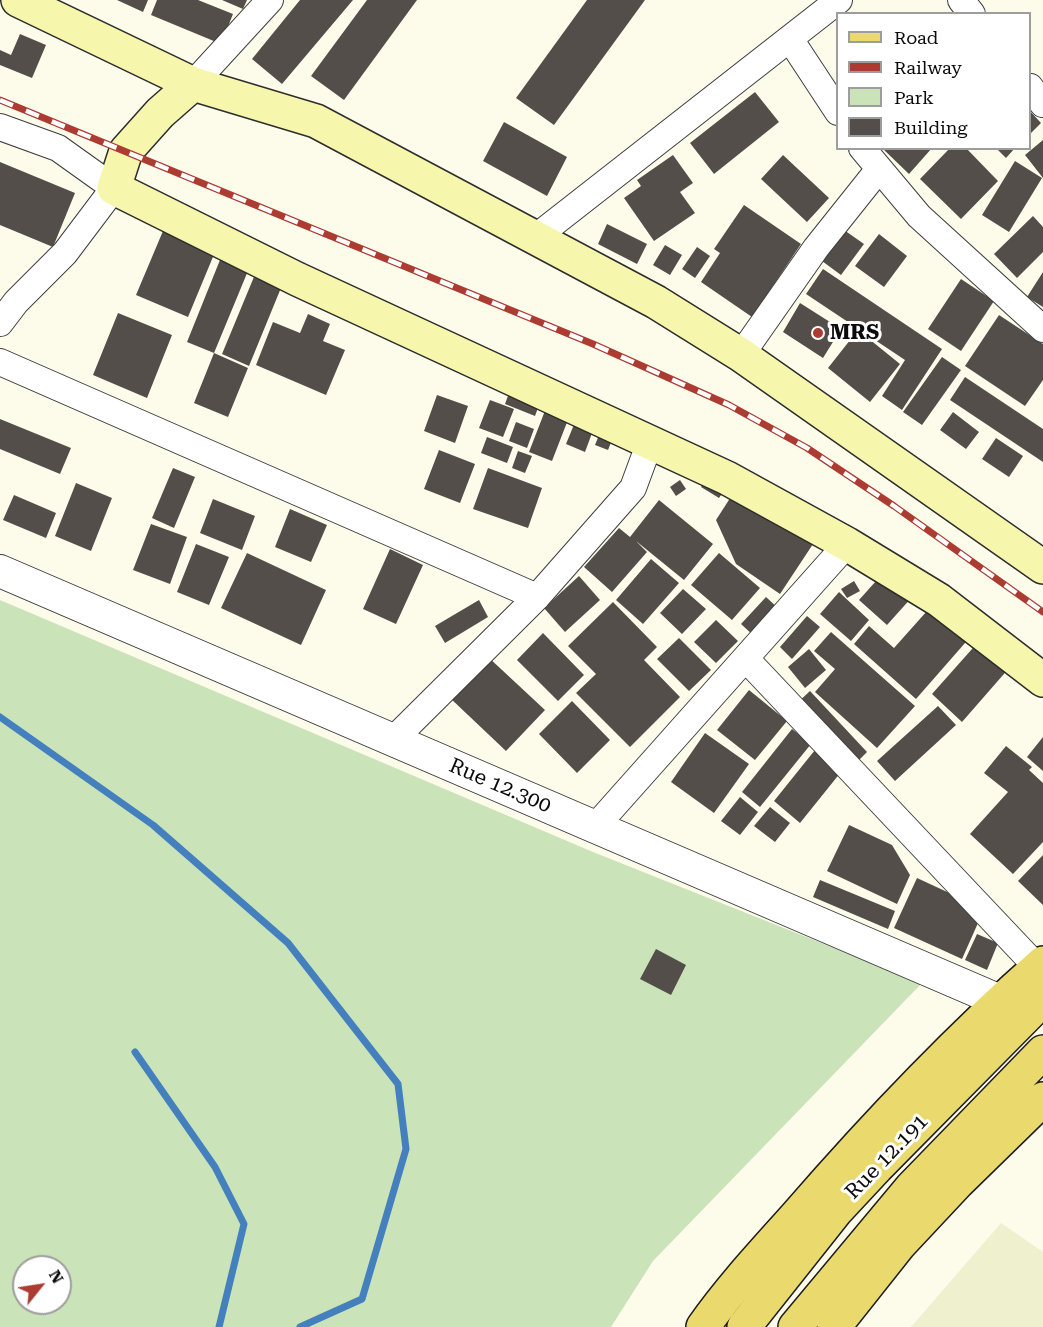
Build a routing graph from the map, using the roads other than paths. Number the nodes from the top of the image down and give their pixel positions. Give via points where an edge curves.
1 (18, 0) edge
2 (270, 0) edge
3 (839, 0) edge
4 (790, 39) junction
5 (193, 84) junction
6 (1031, 89) edge
7 (1043, 104) edge
8 (836, 110) edge
9 (0, 127) edge
10 (864, 150) edge
11 (879, 169) junction
12 (114, 188) junction
13 (536, 237) junction
14 (0, 323) edge
15 (1043, 329) edge
16 (741, 355) junction
17 (0, 362) edge
18 (650, 442) junction
19 (846, 544) junction
20 (1043, 567) edge
21 (0, 571) edge
22 (537, 597) junction
23 (746, 659) junction
24 (1043, 680) edge
25 (393, 740) junction
26 (595, 827) junction
27 (1041, 977) edge
28 (1000, 1001) junction
29 (1043, 1052) edge
30 (1043, 1099) edge
31 (703, 1327) edge
32 (744, 1327) edge
33 (795, 1327) edge
34 (834, 1327) edge

1 - 5 main road
2 - 5 street
3 - 4 street
4 - 8 street
4 - 13 street
5 - 12 main road via 126,151
5 - 13 main road via 316,121
6 - 7 street
9 - 12 street via 58,148
10 - 11 street
11 - 15 street via 919,216
11 - 16 street via 816,248
12 - 14 street via 64,253
12 - 18 main road via 297,279
13 - 16 main road
16 - 20 main road
17 - 22 street
18 - 19 main road via 727,478
18 - 22 street via 633,488
19 - 23 street
19 - 24 main road via 939,600
21 - 25 street, Rue 12.300
22 - 25 street
23 - 26 street
23 - 27 street
25 - 26 street, Rue 12.300
26 - 28 street, Rue 12.300
27 - 28 main road
27 - 32 main road, Rue 12.191 via 920,1122 837,1211
28 - 31 main road via 864,1139
29 - 33 main road, Rue 12.191 via 946,1149
30 - 34 main road via 899,1245

